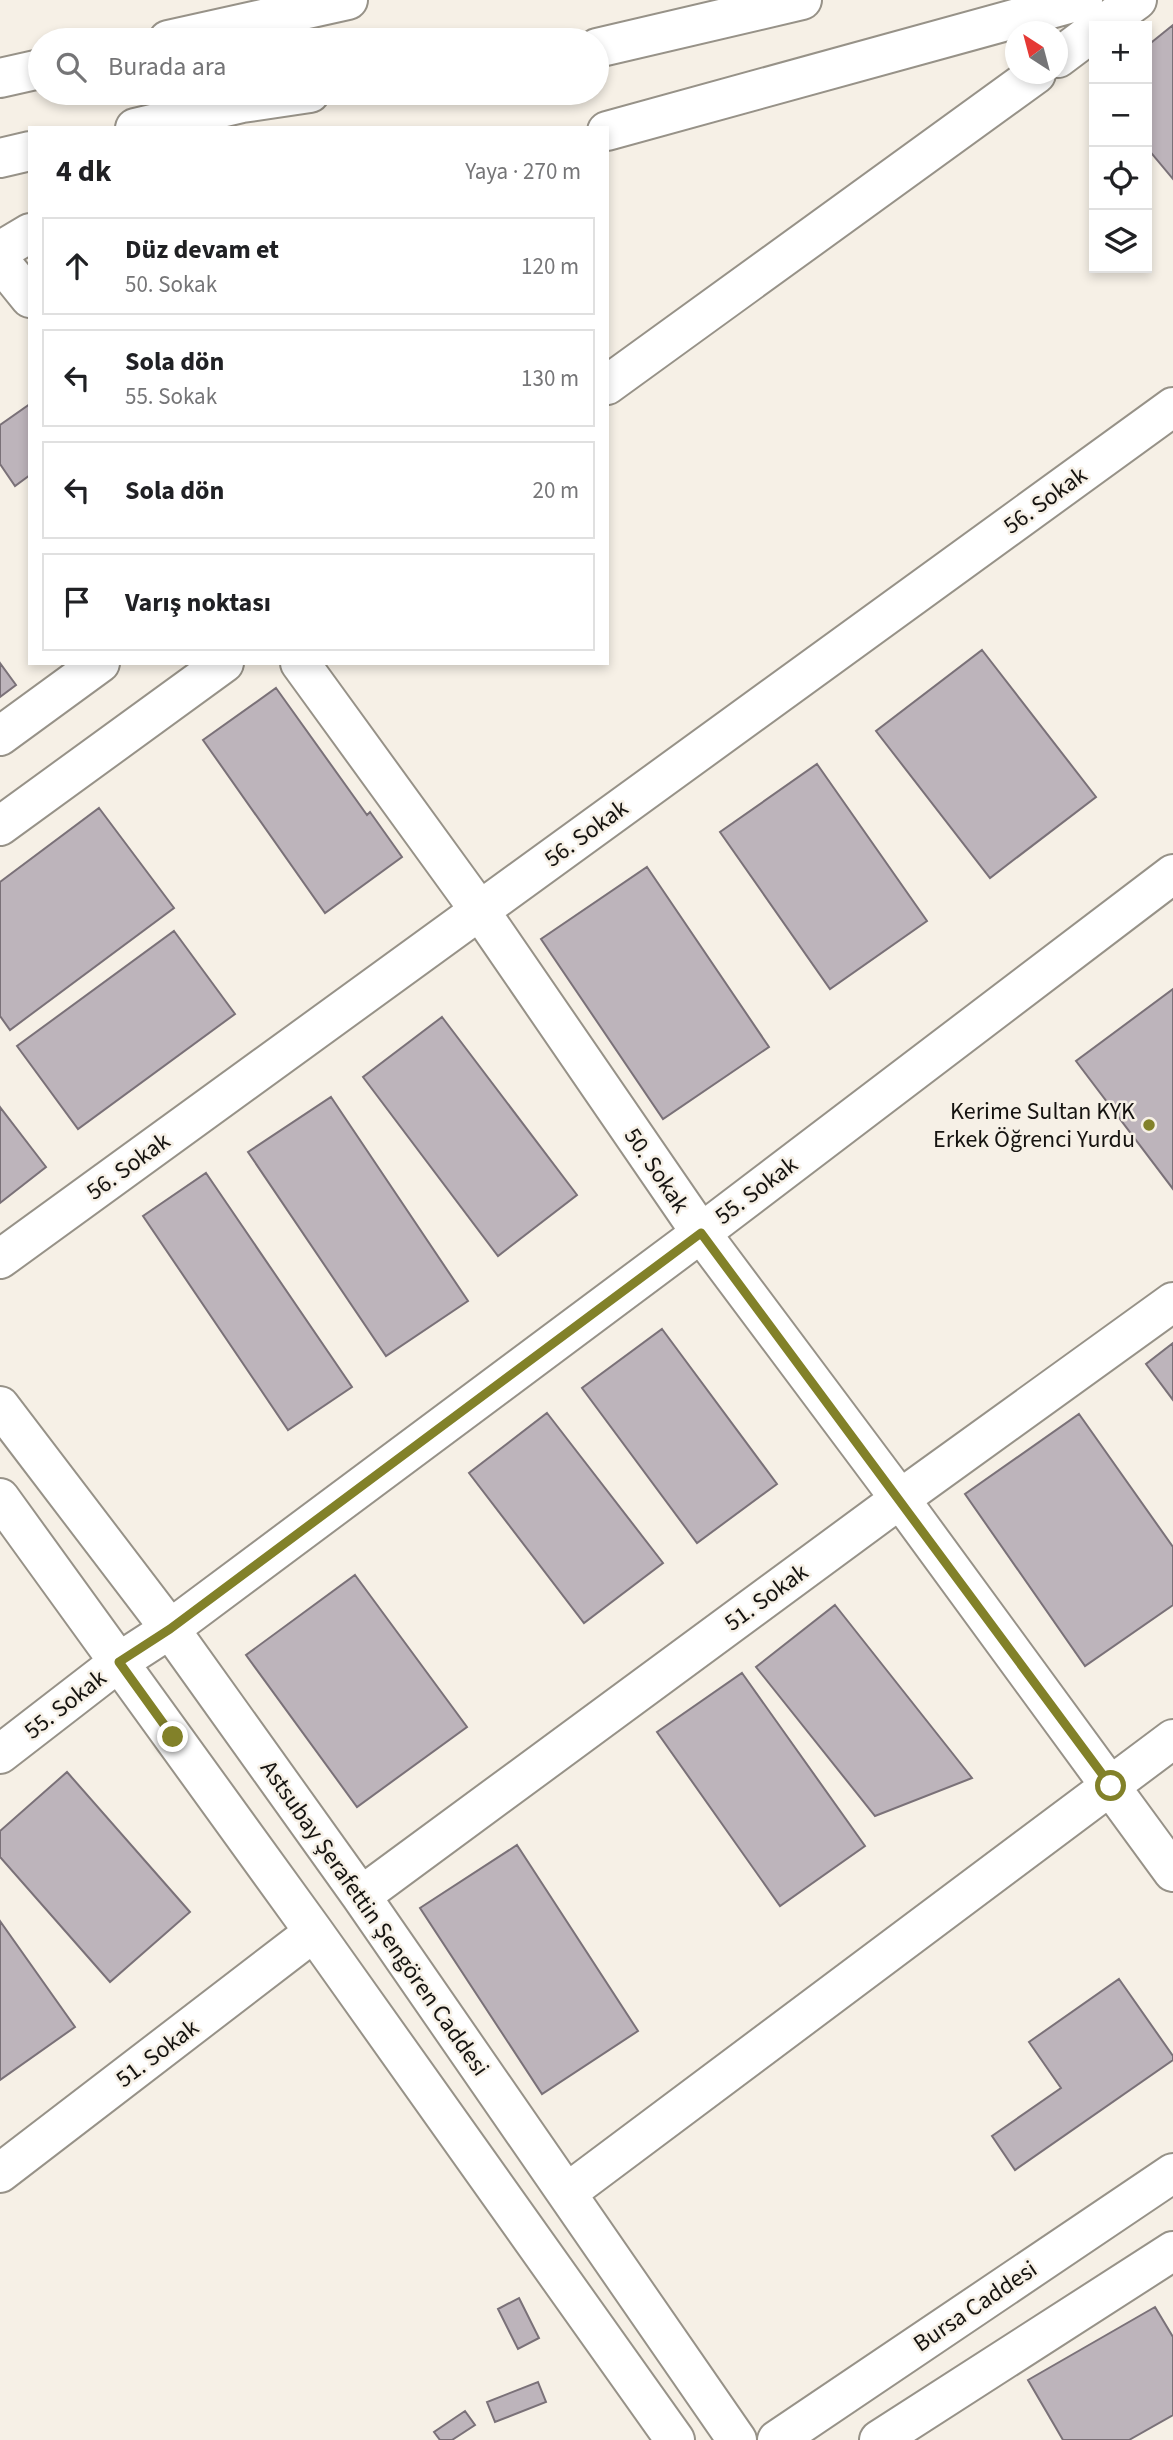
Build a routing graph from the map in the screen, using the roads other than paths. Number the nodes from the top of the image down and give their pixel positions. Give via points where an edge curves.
1 (348, 0) edge
2 (802, 0) edge
3 (1083, 0) edge
4 (1137, 0) edge
5 (1108, 21) edge
6 (222, 28) edge
7 (1089, 35) edge
8 (609, 45) edge
9 (1068, 50) edge
10 (28, 72) edge
11 (0, 78) edge
12 (1021, 84) edge
13 (233, 105) edge
14 (239, 105) edge
15 (144, 126) edge
16 (206, 126) edge
17 (609, 130) edge
18 (28, 152) edge
19 (0, 158) edge
20 (28, 234) edge
21 (0, 251) edge
22 (0, 261) edge
23 (28, 293) edge
24 (609, 384) edge
25 (1173, 407) edge
26 (97, 665) edge
27 (221, 665) edge
28 (301, 665) edge
29 (0, 736) edge
30 (0, 826) edge
31 (1173, 874) edge
32 (480, 911) junction
33 (701, 1233) junction
34 (0, 1259) edge
35 (1173, 1302) edge
36 (0, 1406) edge
37 (0, 1498) edge
38 (900, 1499) junction
39 (170, 1629) junction
40 (119, 1662) junction
41 (1173, 1739) edge
42 (0, 1754) edge
43 (1111, 1786) junction
44 (1173, 1872) edge
45 (361, 1896) junction
46 (314, 1932) junction
47 (0, 2173) edge
48 (1173, 2173) edge
49 (568, 2192) junction
50 (1173, 2250) edge
51 (675, 2440) edge
52 (737, 2440) edge
53 (777, 2440) edge
54 (879, 2440) edge

1 - 6 main road
2 - 8 main road
3 - 17 main road
4 - 5 main road
7 - 9 main road
10 - 11 main road
12 - 24 main road
13 - 15 main road
14 - 16 main road
18 - 19 main road
20 - 21 main road
22 - 23 main road
25 - 32 main road, 56. Sokak
26 - 29 main road
27 - 30 main road
28 - 32 main road, 50. Sokak
31 - 33 main road, 55. Sokak
32 - 33 main road, 50. Sokak
32 - 34 main road, 56. Sokak
33 - 38 main road, 50. Sokak
33 - 39 main road, 55. Sokak
35 - 38 main road, 51. Sokak
36 - 39 main road, Astsubay Şerafettin Şengören Caddesi
37 - 40 main road
38 - 43 main road, 50. Sokak
38 - 45 main road, 51. Sokak
39 - 40 main road, 55. Sokak
39 - 45 main road, Astsubay Şerafettin Şengören Caddesi
40 - 42 main road, 55. Sokak
40 - 46 main road
41 - 43 main road
43 - 44 main road, 50. Sokak
43 - 49 main road
45 - 49 main road, Astsubay Şerafettin Şengören Caddesi
46 - 47 main road, 51. Sokak
46 - 51 main road
48 - 53 main road, Bursa Caddesi
49 - 52 main road, Astsubay Şerafettin Şengören Caddesi
50 - 54 main road

